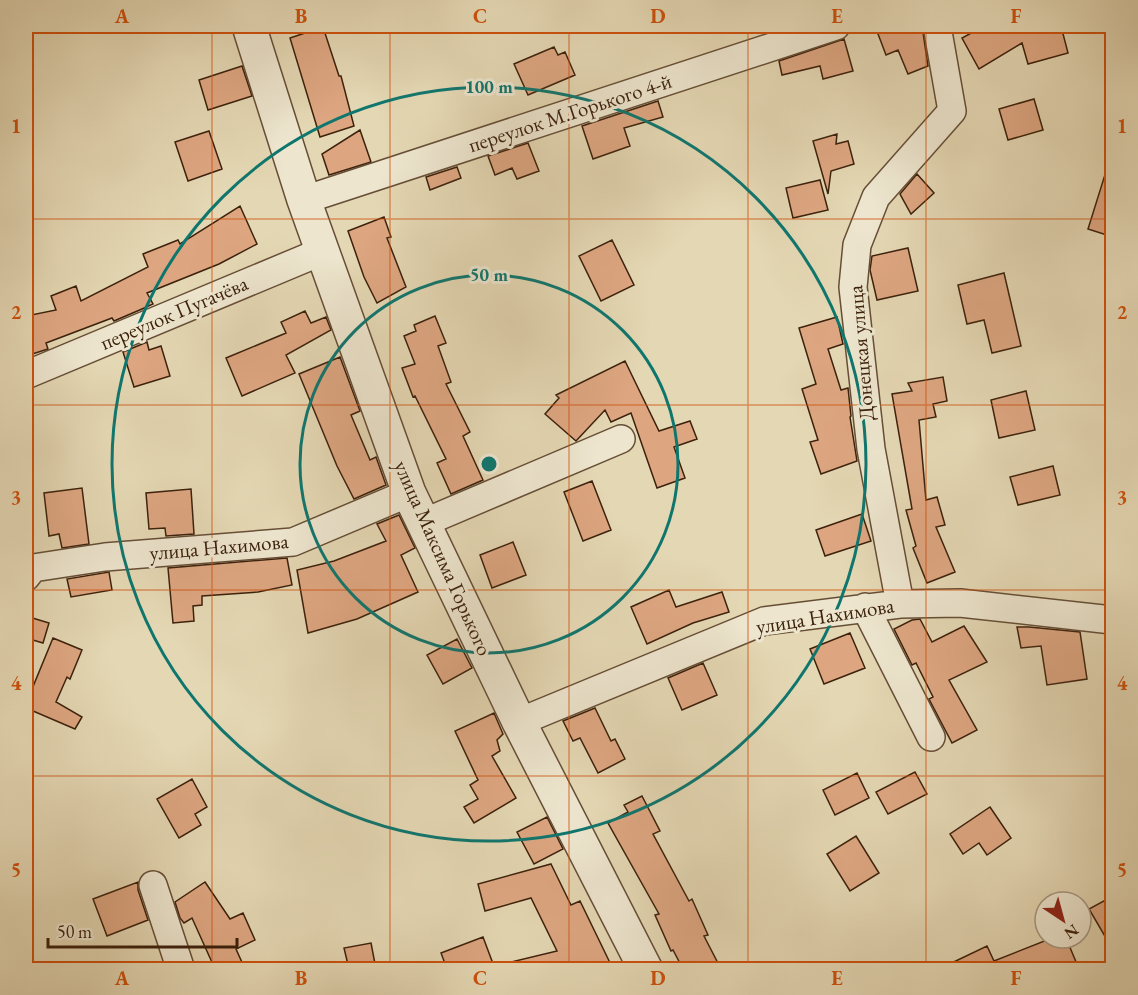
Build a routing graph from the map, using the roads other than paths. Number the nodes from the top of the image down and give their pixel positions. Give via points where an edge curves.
1 (249, 26) edge
2 (836, 26) edge
3 (937, 26) edge
4 (304, 200) junction
5 (323, 250) junction
6 (26, 375) edge
7 (621, 439) dead end
8 (409, 493) junction
9 (423, 523) junction
10 (26, 577) edge
11 (900, 604) junction
12 (865, 607) junction
13 (1113, 620) edge
14 (519, 722) junction
15 (931, 737) dead end
16 (153, 885) dead end
17 (181, 969) edge
18 (646, 969) edge

1 - 4 street, улица Максима Горького
2 - 4 street, переулок М.Горького 4-й
3 - 11 street, Донецкая улица via 952,111 876,197 857,245 853,287 871,449
4 - 5 street, улица Максима Горького
5 - 6 street, переулок Пугачёва
5 - 8 street, улица Максима Горького
7 - 9 street
8 - 9 street, улица Максима Горького
8 - 10 street, улица Нахимова via 293,542 105,556 33,567
9 - 14 street, улица Максима Горького
11 - 12 street, улица Нахимова
11 - 13 street, улица Нахимова via 960,603
12 - 14 street, улица Нахимова via 764,621
12 - 15 street
14 - 18 street, улица Максима Горького
16 - 17 street

